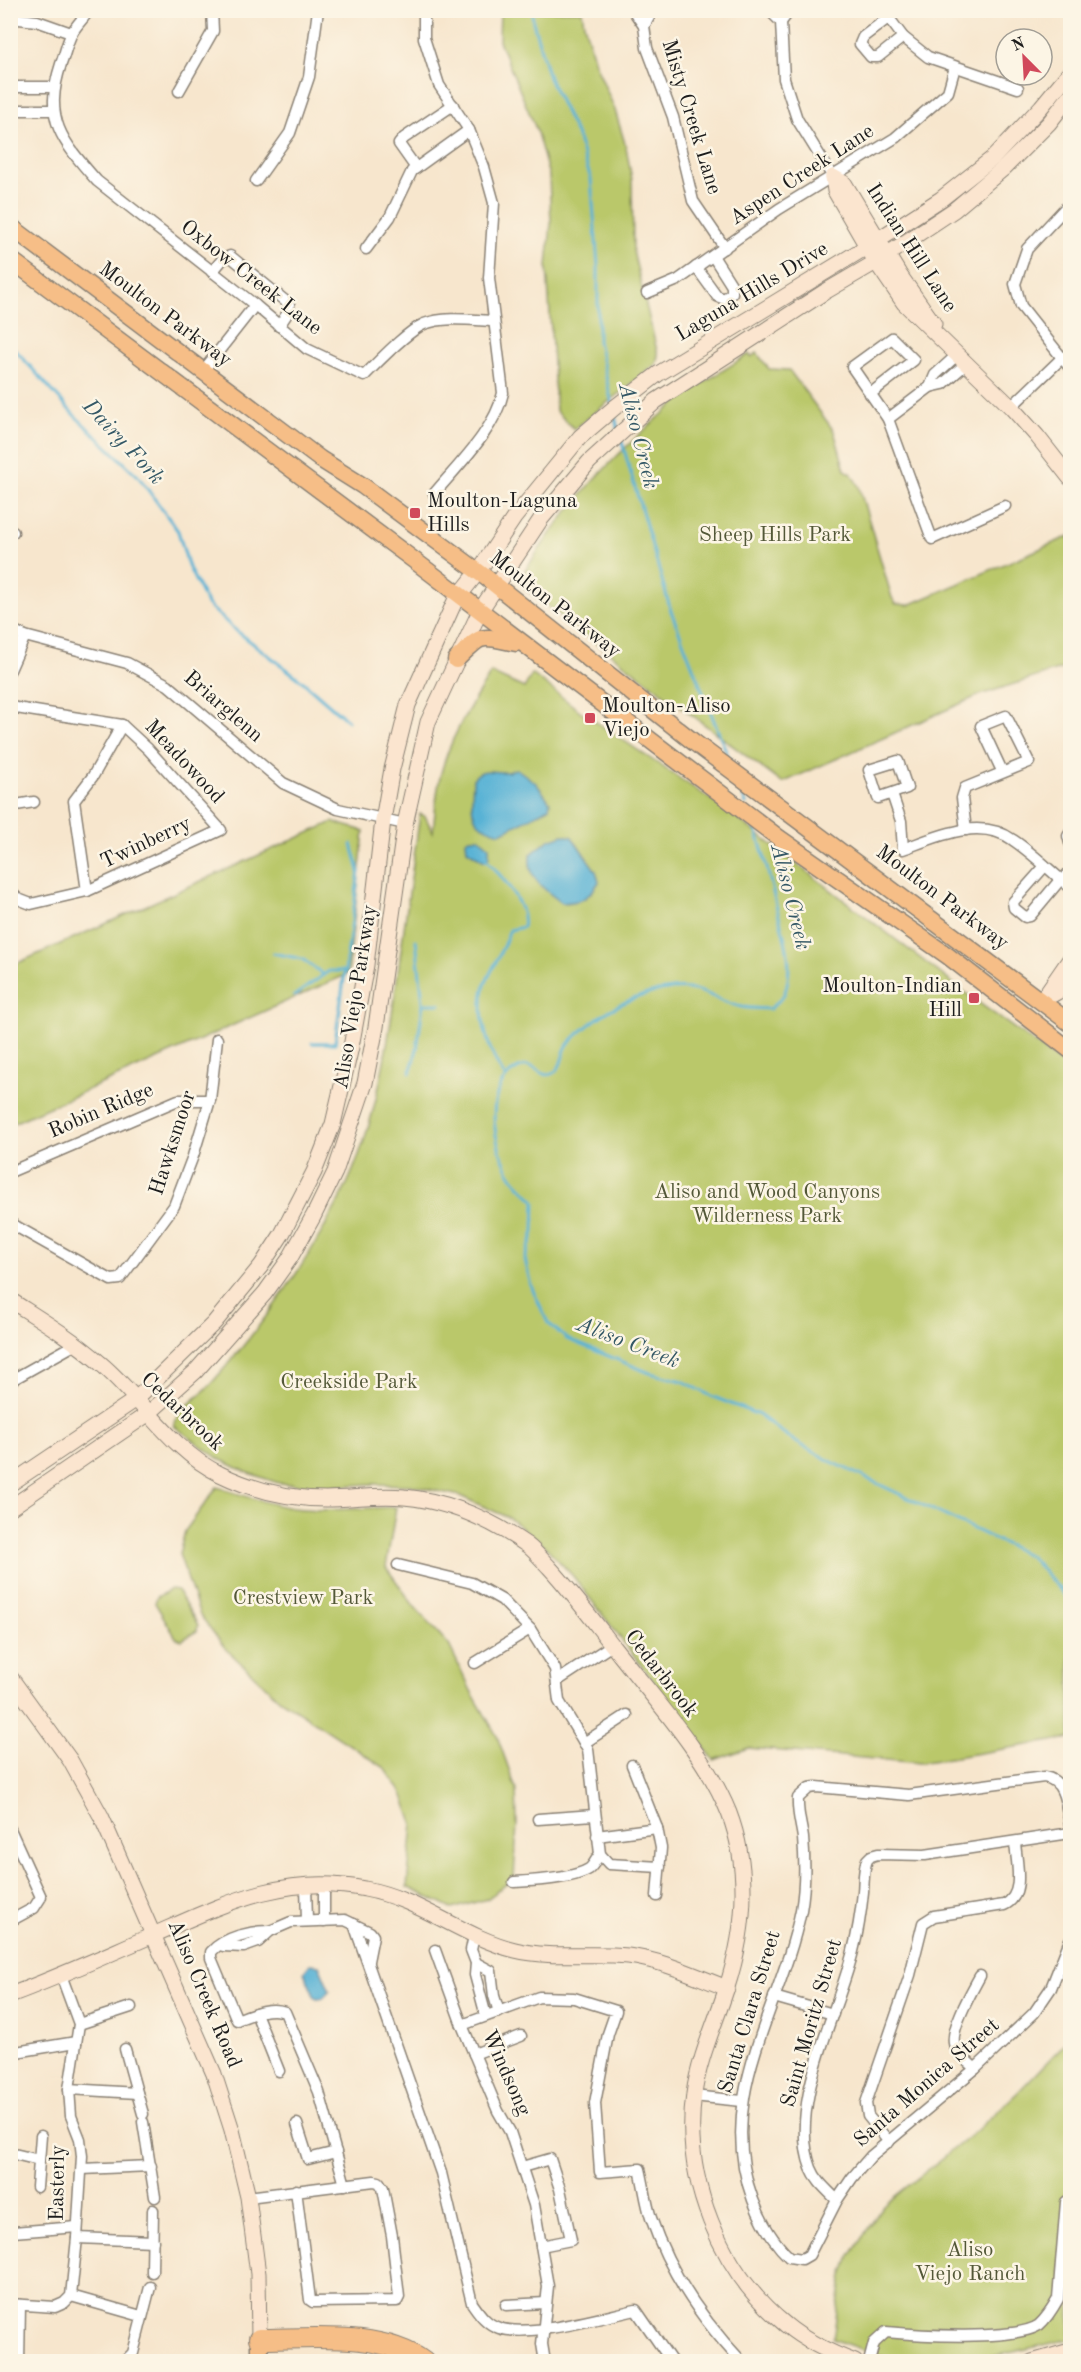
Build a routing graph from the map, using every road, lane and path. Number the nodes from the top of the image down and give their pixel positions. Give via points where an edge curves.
1 (89, 10) edge
2 (212, 10) edge
3 (318, 10) edge
4 (424, 10) edge
5 (633, 10) edge
6 (653, 10) edge
7 (769, 10) edge
8 (790, 10) edge
9 (886, 14) edge
10 (10, 18) edge
11 (781, 22) junction
12 (644, 26) junction
13 (71, 33) junction
14 (903, 37) junction
15 (956, 67) junction
16 (1071, 72) edge
17 (10, 87) edge
18 (54, 87) junction
19 (1017, 88) dead end
20 (179, 91) dead end
21 (1071, 96) edge
22 (453, 105) junction
23 (10, 110) edge
24 (53, 110) junction
25 (469, 130) junction
26 (416, 168) junction
27 (833, 177) junction
28 (256, 181) dead end
29 (1071, 203) edge
30 (10, 226) edge
31 (873, 243) junction
32 (725, 248) junction
33 (366, 249) dead end
34 (713, 256) junction
35 (10, 259) edge
36 (882, 259) junction
37 (696, 267) junction
38 (212, 272) junction
39 (647, 293) dead end
40 (255, 305) junction
41 (493, 321) junction
42 (279, 326) junction
43 (958, 355) junction
44 (1062, 357) junction
45 (1071, 368) edge
46 (203, 371) junction
47 (870, 394) junction
48 (1011, 407) junction
49 (888, 419) junction
50 (1071, 478) edge
51 (434, 494) dead end
52 (1005, 506) dead end
53 (478, 572) junction
54 (496, 586) junction
55 (459, 595) junction
56 (480, 611) junction
57 (10, 629) edge
58 (25, 636) junction
59 (523, 645) junction
60 (456, 660) junction
61 (10, 670) edge
62 (10, 707) edge
63 (122, 725) junction
64 (1002, 771) junction
65 (892, 794) dead end
66 (34, 802) dead end
67 (10, 806) edge
68 (382, 820) junction
69 (405, 824) junction
70 (221, 830) joint
71 (966, 830) junction
72 (1071, 833) edge
73 (1071, 843) edge
74 (1045, 866) junction
75 (1071, 870) edge
76 (1064, 882) edge
77 (10, 891) edge
78 (87, 891) junction
79 (948, 956) junction
80 (1071, 959) edge
81 (1071, 976) edge
82 (1041, 1000) junction
83 (1071, 1023) edge
84 (1071, 1037) edge
85 (218, 1039) dead end
86 (1071, 1050) edge
87 (210, 1100) junction
88 (10, 1172) edge
89 (10, 1223) edge
90 (10, 1300) edge
91 (76, 1344) junction
92 (10, 1381) edge
93 (135, 1400) junction
94 (149, 1413) junction
95 (10, 1484) edge
96 (10, 1508) edge
97 (398, 1565) dead end
98 (530, 1629) junction
99 (612, 1645) junction
100 (475, 1663) dead end
101 (10, 1677) edge
102 (557, 1681) junction
103 (627, 1715) dead end
104 (584, 1743) junction
105 (632, 1765) dead end
106 (594, 1815) junction
107 (537, 1819) dead end
108 (1071, 1825) edge
109 (657, 1828) junction
110 (10, 1829) edge
111 (1071, 1833) edge
112 (597, 1836) junction
113 (1015, 1842) junction
114 (600, 1854) junction
115 (660, 1867) junction
116 (514, 1882) dead end
117 (324, 1884) junction
118 (306, 1885) junction
119 (657, 1896) dead end
120 (10, 1921) edge
121 (307, 1921) junction
122 (324, 1921) junction
123 (154, 1935) junction
124 (474, 1936) junction
125 (1071, 1940) edge
126 (435, 1950) dead end
127 (476, 1963) junction
128 (61, 1976) junction
129 (980, 1976) dead end
130 (727, 1988) junction
131 (10, 1995) edge
132 (774, 1997) junction
133 (131, 2007) dead end
134 (500, 2012) junction
135 (256, 2013) junction
136 (833, 2014) junction
137 (486, 2016) junction
138 (80, 2024) junction
139 (462, 2025) junction
140 (521, 2036) dead end
141 (76, 2042) junction
142 (125, 2049) dead end
143 (10, 2053) edge
144 (474, 2054) junction
145 (975, 2069) junction
146 (279, 2071) dead end
147 (69, 2089) junction
148 (137, 2093) junction
149 (693, 2096) junction
150 (742, 2102) junction
151 (297, 2124) dead end
152 (41, 2136) dead end
153 (889, 2142) junction
154 (10, 2152) edge
155 (336, 2152) junction
156 (39, 2160) junction
157 (151, 2166) junction
158 (522, 2167) junction
159 (82, 2169) junction
160 (345, 2185) junction
161 (37, 2187) dead end
162 (296, 2190) junction
163 (248, 2197) junction
164 (155, 2198) dead end
165 (1071, 2199) edge
166 (837, 2200) junction
167 (153, 2210) dead end
168 (13, 2232) dead end
169 (77, 2233) junction
170 (153, 2241) junction
171 (541, 2246) junction
172 (808, 2255) joint
173 (152, 2272) dead end
174 (150, 2287) dead end
175 (71, 2296) junction
176 (546, 2303) junction
177 (16, 2304) edge
178 (506, 2305) dead end
179 (141, 2316) junction
180 (544, 2328) junction
181 (258, 2339) junction
182 (1071, 2351) edge
183 (19, 2361) edge
184 (124, 2361) edge
185 (259, 2361) edge
186 (424, 2361) edge
187 (545, 2361) edge
188 (672, 2361) edge
189 (742, 2361) edge
190 (855, 2361) edge
191 (869, 2361) edge
192 (1032, 2361) edge

1 - 13 street
2 - 20 street via 213,31
3 - 28 street via 309,77 290,133
4 - 22 street via 424,38 439,85
5 - 12 street, Misty Creek Lane
6 - 12 street, Misty Creek Lane
7 - 11 street
8 - 11 street
9 - 14 street
9 - 14 street via 860,44 870,57 878,57
10 - 13 street via 37,21
11 - 27 street, Indian Hill Lane via 784,79 797,119
12 - 32 street, Misty Creek Lane via 647,48 673,117 693,201
13 - 18 street, Oxbow Creek Lane
14 - 15 street via 928,57
15 - 19 street
15 - 27 street, Aspen Creek Lane via 948,92 895,138
16 - 31 main road, Laguna Hills Drive via 993,158
17 - 18 street
18 - 24 street, Oxbow Creek Lane
21 - 36 main road, Laguna Hills Drive via 990,180
22 - 25 street
22 - 26 street via 399,144
23 - 24 street
24 - 38 street, Oxbow Creek Lane via 77,159 97,182
25 - 26 street
25 - 41 street via 495,204 489,278
26 - 33 street via 390,217
27 - 31 main road, Indian Hill Lane via 835,190
27 - 32 street, Aspen Creek Lane via 779,208
29 - 44 street via 1027,249 1015,284 1021,306
30 - 46 main road, Moulton Parkway
31 - 36 main road, Indian Hill Lane
31 - 53 main road, Laguna Hills Drive via 646,383 584,433 514,518
32 - 34 street, Aspen Creek Lane
34 - 37 street, Aspen Creek Lane
34 - 37 street via 732,286 732,293 724,298 717,296
35 - 55 main road, Moulton Parkway
36 - 43 main road, Indian Hill Lane via 912,313
36 - 54 main road, Laguna Hills Drive via 656,401 624,428 541,519
37 - 39 street, Aspen Creek Lane via 678,280
38 - 40 street, Oxbow Creek Lane
38 - 42 street via 230,256 281,297 290,311
40 - 42 street, Oxbow Creek Lane
40 - 46 street
41 - 42 street, Oxbow Creek Lane via 455,319 423,324 364,376 307,350
41 - 51 street via 503,393 500,406 493,422
43 - 48 main road, Indian Hill Lane
43 - 49 street via 943,384 930,387
44 - 45 street
44 - 48 street
46 - 53 main road, Moulton Parkway
47 - 47 street via 914,360 892,338 852,367
47 - 49 street
48 - 50 main road, Indian Hill Lane
49 - 52 street via 932,539
53 - 54 main road, Moulton Parkway
53 - 55 main road, Aliso Viejo Parkway
54 - 56 main road, Aliso Viejo Parkway
54 - 82 main road, Moulton Parkway via 695,743
55 - 56 main road, Moulton Parkway
55 - 68 main road, Aliso Viejo Parkway via 408,705
56 - 59 main road, Moulton Parkway
56 - 60 main road, Aliso Viejo Parkway
57 - 58 street, Briarglenn
58 - 61 street
58 - 68 street, Briarglenn via 127,663 168,685 282,783 338,809
59 - 60 main road via 485,638 476,641
59 - 79 main road, Moulton Parkway via 779,837
60 - 69 main road, Aliso Viejo Parkway via 428,722
62 - 63 street, Meadowood
63 - 70 street, Meadowood via 148,748
63 - 78 street via 74,801
64 - 64 street via 1029,762 1006,716 981,726
64 - 71 street via 965,788 962,798
65 - 71 street via 901,821 903,849
66 - 67 street
68 - 69 street, Briarglenn
68 - 93 main road, Aliso Viejo Parkway via 366,965 351,1047 333,1124 314,1172 261,1266 214,1323
69 - 94 main road, Aliso Viejo Parkway via 368,1072 335,1172 290,1258 265,1293 195,1372
70 - 78 street, Twinberry
71 - 74 street via 997,831 1012,838
72 - 73 street
74 - 76 street
74 - 76 street via 1013,902 1014,908 1025,917 1030,916
75 - 76 street
77 - 78 street, Twinberry via 31,904
79 - 82 main road via 970,963 1024,1001
79 - 86 main road, Moulton Parkway
80 - 82 main road
81 - 82 main road via 1059,991
82 - 83 main road, Moulton Parkway
82 - 84 main road via 1047,1020
85 - 87 street, Hawksmoor
87 - 88 street, Robin Ridge via 177,1100
87 - 89 street, Hawksmoor via 174,1206 120,1279 111,1280
90 - 91 main road, Cedarbrook
91 - 92 street
91 - 93 main road, Cedarbrook via 103,1365
93 - 94 main road, Cedarbrook
93 - 95 main road, Aliso Viejo Parkway
94 - 96 main road, Aliso Viejo Parkway
94 - 99 main road, Cedarbrook via 196,1460 255,1488 321,1499 405,1497 459,1509 501,1528 531,1548
97 - 98 street via 472,1583 502,1600
98 - 100 street
98 - 102 street via 555,1669
99 - 102 street
99 - 130 main road, Cedarbrook via 689,1745 729,1814 740,1854 744,1894 742,1932
101 - 123 main road, Aliso Creek Road via 87,1788
102 - 104 street via 560,1701
103 - 104 street
104 - 106 street via 591,1761
105 - 109 street
106 - 107 street
106 - 112 street
108 - 132 street, Santa Clara Street via 1062,1791 1056,1781 1044,1777 909,1795 809,1788 798,1798 797,1807 803,1838 801,1908
109 - 112 street
109 - 115 street
110 - 120 street via 41,1897 34,1908
111 - 113 street
112 - 114 street
113 - 136 street, Saint Moritz Street via 925,1855 872,1856 865,1866 861,1918 853,1953
113 - 153 street via 1018,1888 1014,1899 934,1916 923,1923 910,1975 866,2103 868,2116
114 - 115 street via 609,1864
114 - 116 street via 584,1871 548,1880
115 - 119 street
117 - 118 main road
117 - 122 street
117 - 124 main road via 394,1896
118 - 121 street
118 - 123 main road via 248,1895
121 - 122 street
121 - 135 street via 291,1922 244,1947 220,1946 211,1952 237,2020
122 - 180 street via 345,1920 354,1924 441,2173 472,2303 496,2327 515,2332
123 - 128 main road
123 - 163 main road, Aliso Creek Road via 214,2074
124 - 127 street via 471,1950
124 - 130 main road via 517,1950 648,1960
125 - 145 street, Santa Monica Street via 1051,1988 1034,2013
126 - 139 street
127 - 134 street via 491,1971
127 - 137 street via 475,1975
128 - 131 main road
128 - 138 street
129 - 145 street via 965,2002 954,2042
130 - 149 main road, Cedarbrook via 700,2062
132 - 136 street
132 - 150 street, Santa Clara Street
133 - 138 street
134 - 137 street, Windsong
134 - 189 street, Windsong via 539,1997 574,1998 616,2011 595,2103 600,2172 640,2169 651,2217 681,2284 715,2334
135 - 146 street
135 - 155 street via 279,2009 285,2012 319,2092
136 - 166 street, Saint Moritz Street via 811,2085 803,2138 811,2170
137 - 139 street, Windsong
138 - 141 street, Easterly
139 - 144 street, Windsong
140 - 144 street
141 - 143 street
141 - 147 street, Easterly
142 - 148 street
144 - 158 street, Windsong
145 - 153 street, Santa Monica Street
147 - 148 street
147 - 159 street, Easterly
148 - 157 street
149 - 150 street
149 - 190 main road, Cedarbrook via 693,2148 698,2179 730,2260 760,2300 786,2326
150 - 172 street, Santa Clara Street via 743,2167 758,2211 789,2257 802,2259
151 - 155 street via 308,2159
152 - 156 street
153 - 166 street, Santa Monica Street via 871,2156
154 - 156 street
155 - 160 street
156 - 161 street
157 - 159 street
157 - 164 street
158 - 171 street, Windsong
158 - 171 street via 549,2159 560,2189 571,2240
159 - 169 street, Easterly
160 - 162 street
160 - 162 street via 374,2181 383,2187 397,2301 310,2300
162 - 163 street
163 - 181 main road, Aliso Creek Road via 258,2274
165 - 191 street via 1066,2202 1058,2299 1038,2325 1023,2331 968,2335 886,2332 873,2343
166 - 172 street, Santa Monica Street
167 - 170 street
168 - 169 street
169 - 170 street
169 - 175 street, Easterly
170 - 173 street
171 - 176 street, Windsong via 548,2286
174 - 179 street
175 - 177 street via 55,2307
175 - 179 street
176 - 178 street
176 - 180 street, Windsong
177 - 183 street
179 - 184 street via 132,2353
180 - 187 street, Windsong
180 - 188 street via 636,2310
181 - 185 main road, Aliso Creek Road
181 - 186 highway via 358,2339 396,2347
182 - 192 main road

